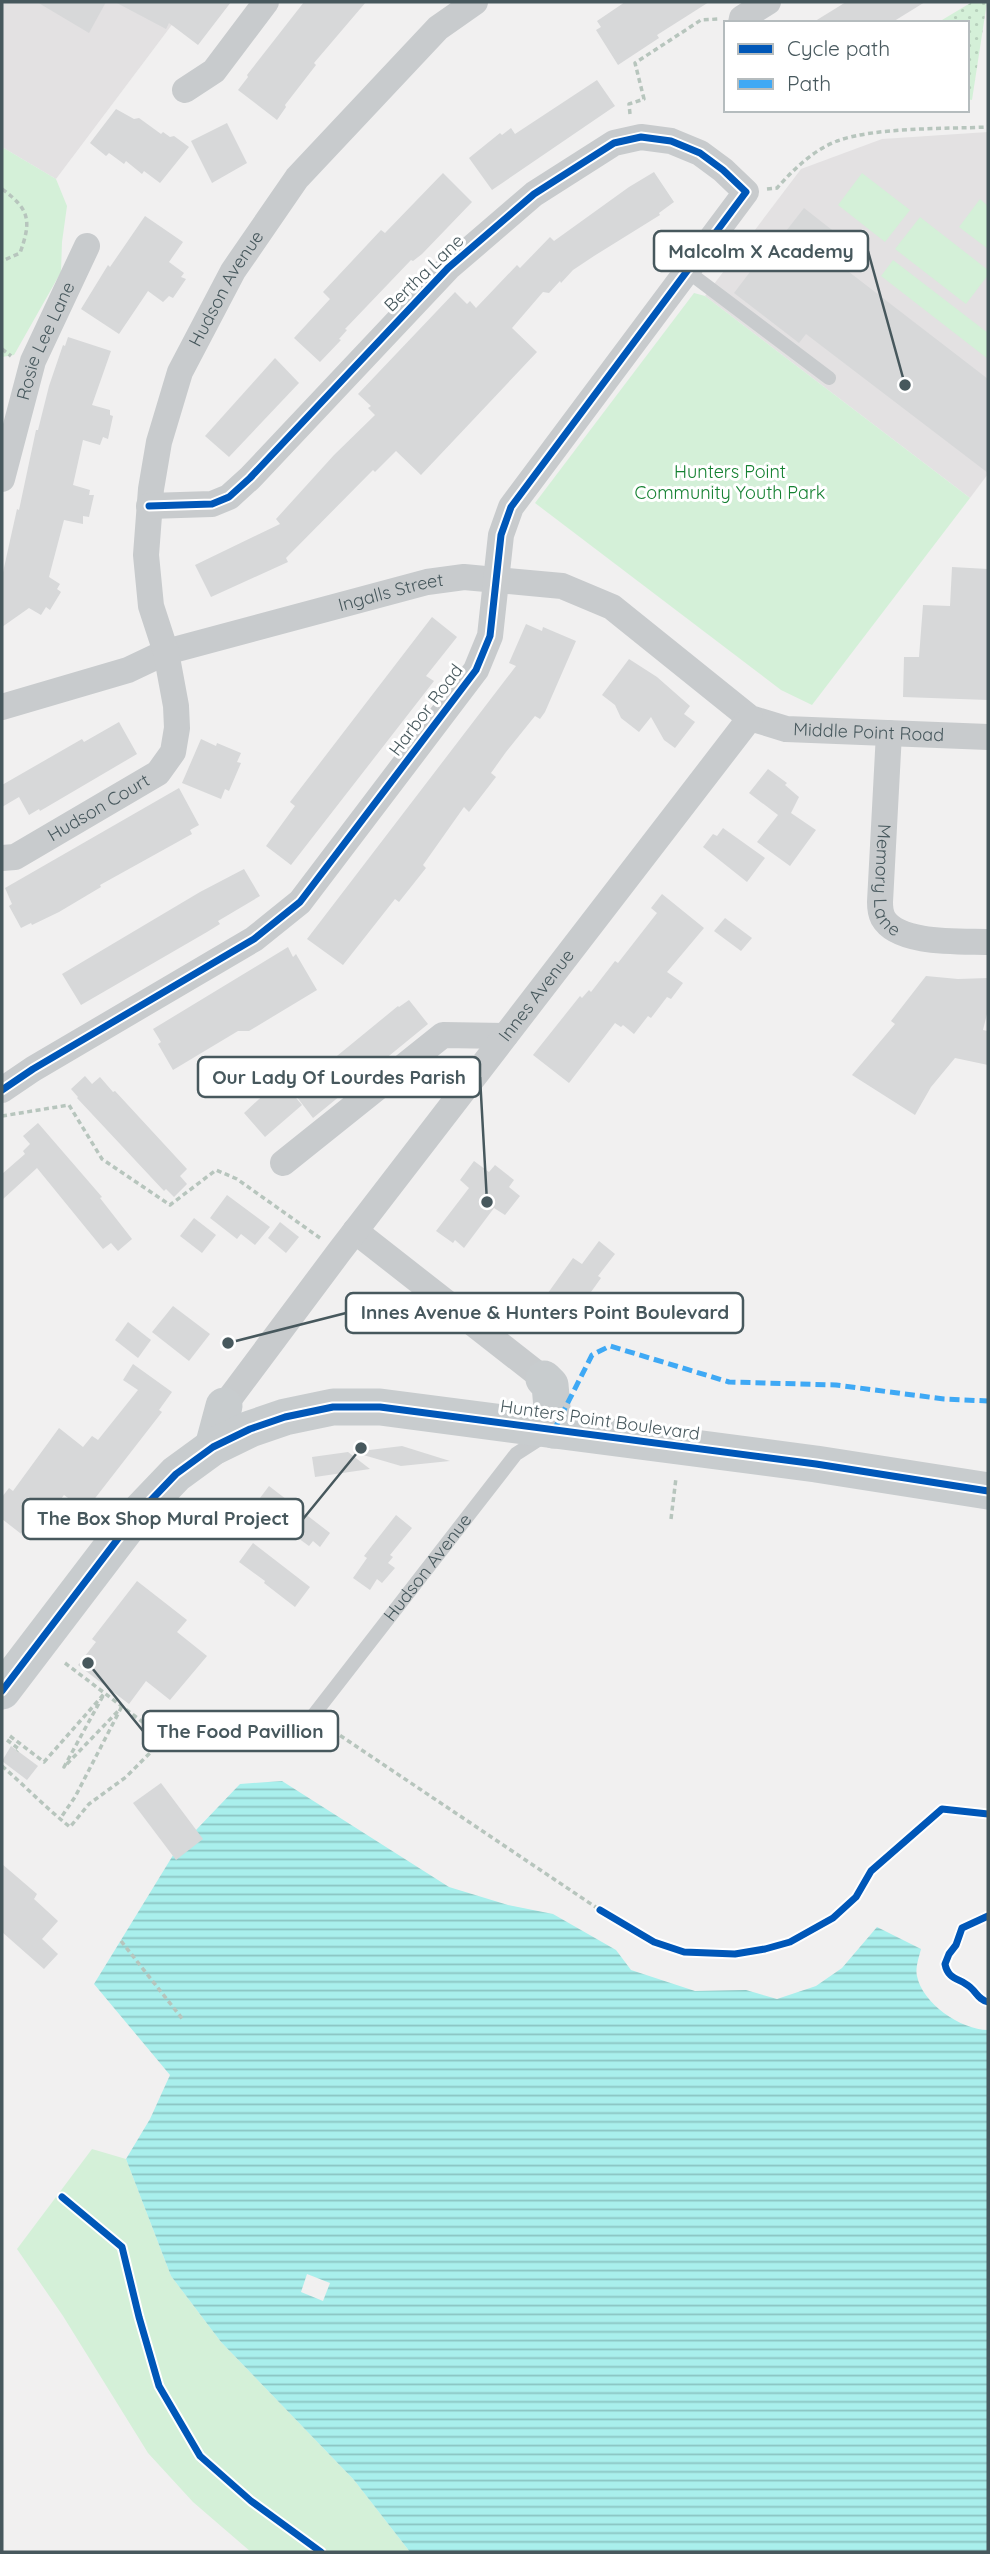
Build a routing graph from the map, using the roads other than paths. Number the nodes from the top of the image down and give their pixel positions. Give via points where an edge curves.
1 (266, 2) edge
2 (475, 2) edge
3 (768, 2) edge
4 (742, 21) edge
5 (185, 90) dead end
6 (746, 192) joint
7 (87, 246) dead end
8 (687, 271) junction
9 (829, 378) dead end
10 (13, 389) edge
11 (2, 479) edge
12 (149, 506) junction
13 (497, 579) junction
14 (166, 652) junction
15 (2, 707) edge
16 (750, 718) junction
17 (889, 733) junction
18 (988, 737) edge
19 (2, 858) edge
20 (988, 942) edge
21 (505, 1035) junction
22 (2, 1090) edge
23 (283, 1163) dead end
24 (347, 1242) junction
25 (544, 1379) joint
26 (224, 1406) joint
27 (554, 1430) junction
28 (213, 1447) junction
29 (988, 1492) edge
30 (2, 1691) edge
31 (312, 1717) road end

1 - 5 street via 214,71
2 - 12 street, Hudson Avenue via 438,28 297,178 233,271 180,372 159,442
3 - 4 street
6 - 8 street, Harbor Road
6 - 12 street, Bertha Lane via 700,153 671,141 641,137 614,144 534,194 448,268 229,497 212,504
7 - 10 street, Rosie Lee Lane via 33,361
8 - 9 lane
8 - 13 street, Harbor Road via 511,507 501,535
10 - 11 street, Rosie Lee Lane
12 - 14 street, Hudson Avenue via 146,557 151,606
13 - 14 street, Ingalls Street via 427,582
13 - 16 street, Ingalls Street via 562,586 612,607
13 - 22 street, Harbor Road via 490,636 476,670 300,902 254,939
14 - 15 street, Ingalls Street via 128,670
14 - 19 street, Hudson Court via 177,728 173,752 158,773 15,858
16 - 17 street, Middle Point Road via 786,729
16 - 21 street, Innes Avenue
17 - 18 street, Middle Point Road
17 - 20 street, Memory Lane via 882,917 890,926 922,939
21 - 23 street via 443,1035
21 - 24 street, Innes Avenue
24 - 25 street
24 - 26 street, Innes Avenue
25 - 27 main road via 550,1385
26 - 28 main road
27 - 28 main road, Hunters Point Boulevard via 380,1406 332,1407 261,1425
27 - 29 main road, Hunters Point Boulevard
27 - 31 lane, Hudson Avenue via 516,1454
28 - 30 main road via 176,1474 133,1519

